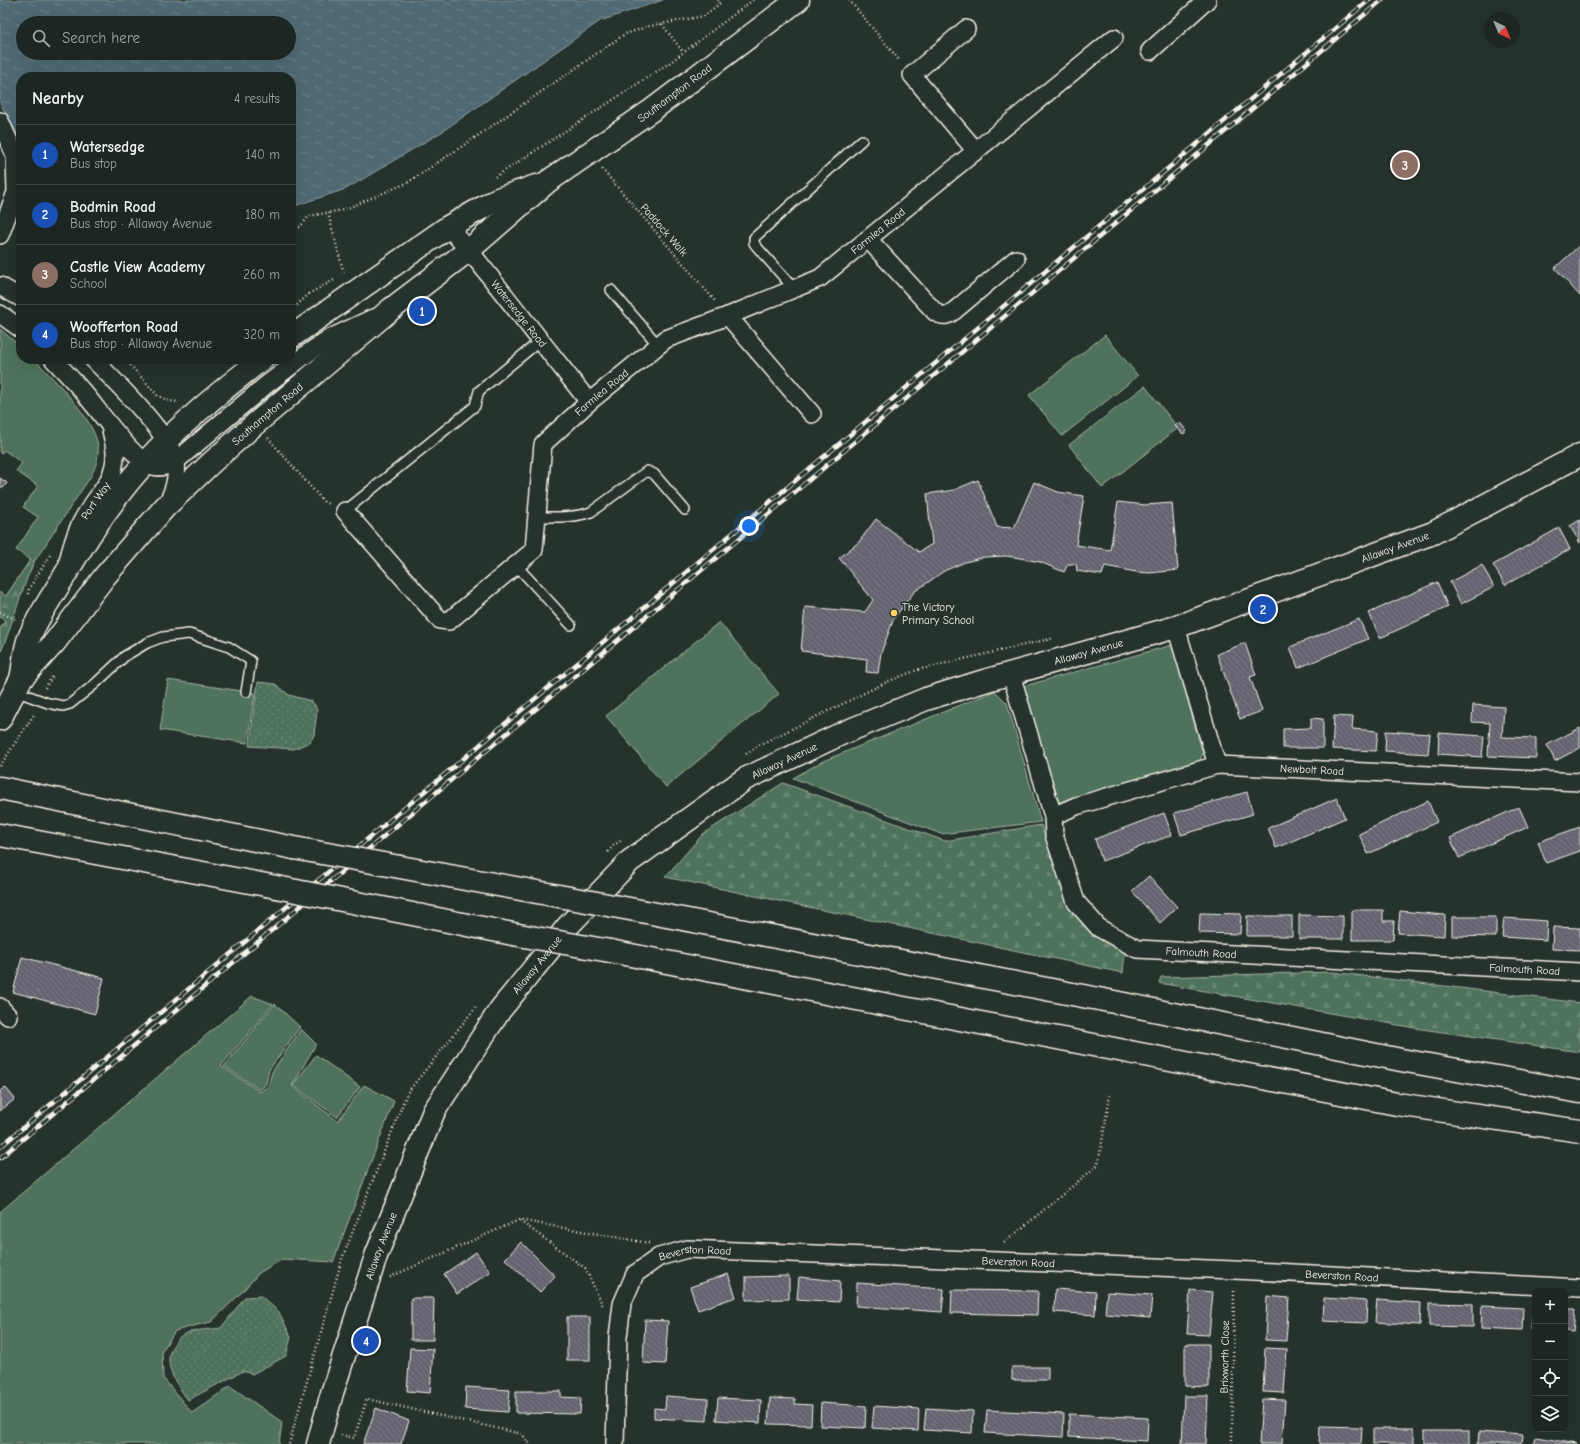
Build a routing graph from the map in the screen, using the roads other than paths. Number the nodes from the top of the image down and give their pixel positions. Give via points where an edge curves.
1 (798, 0) edge
2 (1207, 0) edge
3 (966, 29) dead end
4 (1114, 38) dead end
5 (1150, 51) dead end
6 (0, 120) edge
7 (862, 140) dead end
8 (976, 151) junction
9 (547, 182) junction
10 (448, 227) junction
11 (0, 235) edge
12 (868, 239) junction
13 (470, 250) junction
14 (1016, 259) dead end
15 (0, 286) edge
16 (794, 289) junction
17 (611, 290) dead end
18 (16, 295) edge
19 (390, 310) junction
20 (0, 314) edge
21 (728, 316) junction
22 (16, 325) edge
23 (296, 333) edge
24 (541, 340) junction
25 (658, 345) junction
26 (296, 362) edge
27 (58, 364) edge
28 (98, 364) edge
29 (256, 364) edge
30 (294, 364) edge
31 (589, 402) junction
32 (812, 414) dead end
33 (110, 425) junction
34 (166, 441) junction
35 (1580, 455) edge
36 (176, 461) junction
37 (145, 463) junction
38 (165, 507) junction
39 (685, 510) dead end
40 (345, 511) joint
41 (537, 517) junction
42 (516, 565) junction
43 (64, 575) junction
44 (571, 625) dead end
45 (1176, 627) junction
46 (1010, 674) junction
47 (18, 685) junction
48 (246, 692) dead end
49 (0, 719) edge
50 (1217, 765) junction
51 (1580, 782) edge
52 (9, 790) edge
53 (1053, 816) junction
54 (0, 835) edge
55 (1580, 972) edge
56 (1580, 1092) edge
57 (1580, 1131) edge
58 (1580, 1288) edge
59 (320, 1437) edge
60 (615, 1444) edge

1 - 9 main road, Southampton Road via 652,110
2 - 5 street
3 - 8 street via 912,75
4 - 8 street, Farmlea Road
6 - 11 street via 15,155 16,192
7 - 16 lane via 754,238 757,247
8 - 12 street, Farmlea Road
9 - 10 main road, Southampton Road via 498,199
9 - 13 main road, Southampton Road
10 - 13 street, Watersedge Road
10 - 23 main road, Southampton Road
12 - 14 street via 940,315 954,311
12 - 16 street, Farmlea Road via 820,278
13 - 19 main road, Southampton Road
13 - 24 street, Watersedge Road
15 - 18 street
16 - 21 street, Farmlea Road
17 - 25 lane
19 - 26 street via 328,339
19 - 38 main road, Southampton Road via 255,424
20 - 22 street
21 - 25 street, Farmlea Road via 666,339
21 - 32 street
24 - 31 street, Watersedge Road
24 - 40 lane via 479,390 475,406
25 - 31 street, Farmlea Road
27 - 33 street, Port Way
28 - 34 street via 142,410
29 - 34 main road, Southampton Road
30 - 36 street
31 - 41 street, Farmlea Road via 543,444
33 - 37 street, Port Way
33 - 43 street, Port Way via 116,454 112,474 75,534
34 - 36 street
34 - 37 main road, Southampton Road
35 - 45 main road, Allaway Avenue via 1433,533
36 - 37 street via 162,467
36 - 38 street via 174,491
37 - 43 main road, Southampton Road via 108,508
38 - 47 main road, Southampton Road via 105,576 55,642
39 - 41 lane via 654,474 647,471 591,512 581,516
40 - 42 street, Farmlea Road via 440,620 449,621
41 - 42 street, Farmlea Road via 534,550
42 - 44 lane
43 - 47 main road, Southampton Road via 28,639
45 - 46 main road, Allaway Avenue
45 - 50 street
46 - 53 street, Falmouth Road
46 - 59 main road, Allaway Avenue via 903,708 745,779 630,861 569,925 500,1010 434,1111 376,1256
47 - 48 lane via 48,703 63,706 70,704 125,656 147,643 163,637 190,634 229,648 251,661
47 - 49 main road, Southampton Road
50 - 51 street, Newbolt Road
50 - 53 street, Newbolt Road via 1076,806
52 - 56 main road, bridge via 294,848 646,912 1401,1060
53 - 55 street, Falmouth Road via 1054,835 1076,902 1099,928 1137,949
54 - 57 main road, bridge via 1397,1104
58 - 60 street, Beverston Road via 1234,1270 687,1249 659,1257 635,1274 622,1304 618,1337

